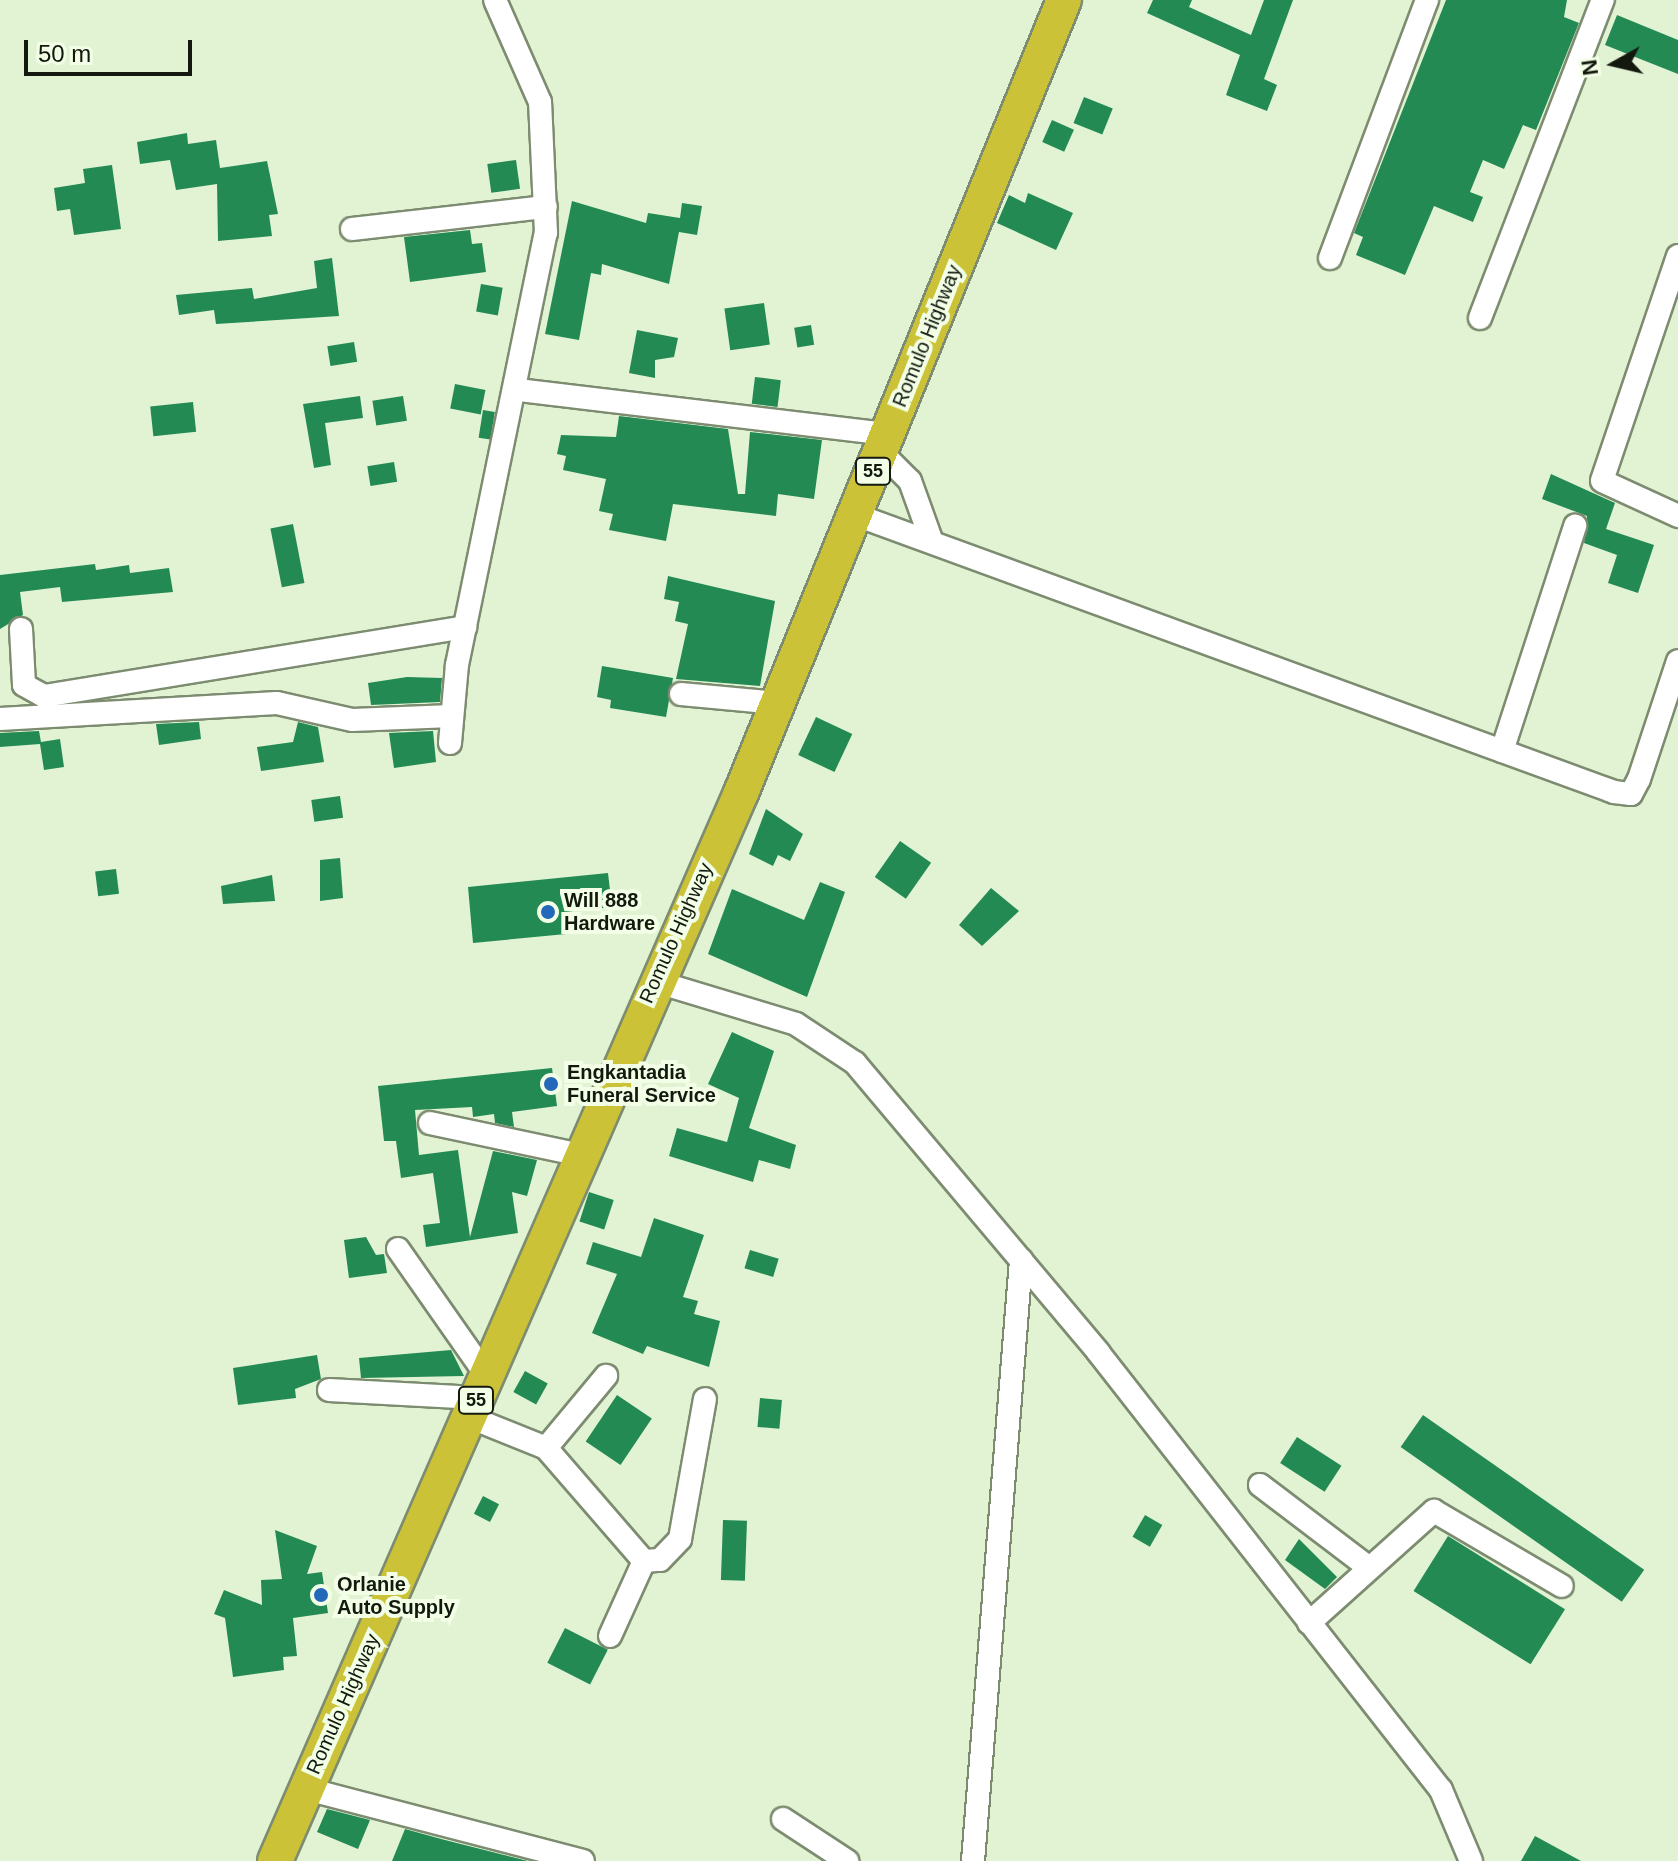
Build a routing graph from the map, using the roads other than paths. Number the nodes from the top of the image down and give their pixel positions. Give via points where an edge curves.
1 (495, 0) edge
2 (1064, 0) edge
3 (1427, 0) edge
4 (1603, 0) edge
5 (546, 207) junction
6 (352, 229) dead end
7 (1678, 256) edge
8 (1330, 258) dead end
9 (1480, 318) dead end
10 (518, 390) junction
11 (884, 443) junction
12 (856, 515) junction
13 (1678, 516) edge
14 (1575, 526) dead end
15 (932, 542) junction
16 (465, 627) junction
17 (21, 629) dead end
18 (1678, 661) edge
19 (681, 694) dead end
20 (778, 703) junction
21 (452, 716) junction
22 (0, 719) edge
23 (450, 743) dead end
24 (1502, 751) junction
25 (654, 981) junction
26 (430, 1123) dead end
27 (580, 1155) junction
28 (398, 1249) dead end
29 (1021, 1260) junction
30 (606, 1376) dead end
31 (329, 1390) dead end
32 (478, 1397) junction
33 (705, 1399) dead end
34 (546, 1448) junction
35 (1260, 1485) dead end
36 (644, 1561) junction
37 (1368, 1567) junction
38 (1562, 1586) dead end
39 (1309, 1623) junction
40 (610, 1636) dead end
41 (307, 1789) junction
42 (783, 1819) dead end
43 (820, 1853) edge
44 (275, 1861) edge
45 (583, 1861) edge
46 (847, 1861) edge
47 (973, 1861) edge
48 (1471, 1861) edge

1 - 5 street via 540,102
2 - 11 highway, Romulo Highway / 55
3 - 8 street
4 - 9 street
5 - 6 street
5 - 10 street
7 - 13 street via 1602,481
10 - 11 street
10 - 16 street
11 - 12 highway, Romulo Highway / 55
11 - 15 street via 910,481
12 - 15 street
12 - 20 highway, Romulo Highway / 55
14 - 24 street
15 - 24 street
16 - 17 street via 44,696 24,685
16 - 21 street
18 - 24 street via 1631,794
19 - 20 street
20 - 25 highway, Romulo Highway / 55
21 - 22 street via 352,720 277,703
21 - 23 street
25 - 27 highway, Romulo Highway / 55
25 - 29 street via 831,1040
26 - 27 street
27 - 32 highway, Romulo Highway / 55
28 - 32 street
29 - 39 street
29 - 47 street
30 - 34 street
31 - 32 street
32 - 34 street
32 - 41 highway, Romulo Highway / 55
33 - 36 street via 680,1539 660,1560
34 - 36 street
35 - 37 street
36 - 40 street
37 - 38 street via 1434,1511
37 - 39 street
39 - 48 street via 1441,1790
41 - 44 highway, Romulo Highway / 55
41 - 45 street
42 - 43 street
43 - 46 street

